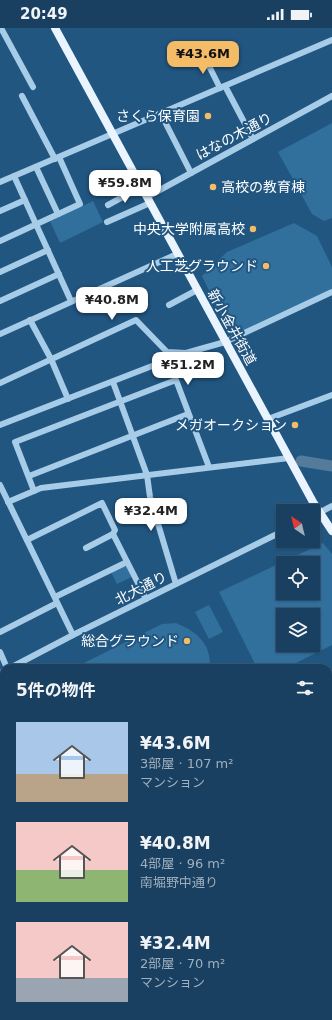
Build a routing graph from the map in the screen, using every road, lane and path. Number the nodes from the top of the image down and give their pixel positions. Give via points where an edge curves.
1 (1, 28) edge
2 (55, 28) edge
3 (332, 40) edge
4 (202, 54) dead end
5 (33, 87) dead end
6 (222, 87) junction
7 (22, 96) dead end
8 (332, 96) edge
9 (161, 114) junction
10 (112, 134) junction
11 (253, 139) junction
12 (57, 158) junction
13 (36, 167) junction
14 (191, 173) junction
15 (14, 176) junction
16 (0, 182) edge
17 (141, 187) junction
18 (25, 200) junction
19 (148, 200) junction
20 (108, 205) dead end
21 (0, 211) edge
22 (58, 214) junction
23 (108, 222) dead end
24 (36, 224) junction
25 (0, 241) edge
26 (48, 250) junction
27 (177, 254) junction
28 (0, 272) edge
29 (59, 274) junction
30 (197, 290) junction
31 (332, 292) edge
32 (0, 301) edge
33 (71, 301) junction
34 (169, 305) dead end
35 (30, 320) junction
36 (0, 334) edge
37 (225, 342) junction
38 (186, 353) junction
39 (51, 359) junction
40 (113, 382) junction
41 (0, 383) edge
42 (332, 395) edge
43 (68, 399) junction
44 (120, 401) junction
45 (188, 414) junction
46 (268, 419) junction
47 (0, 425) edge
48 (132, 436) junction
49 (289, 458) junction
50 (209, 467) junction
51 (147, 475) junction
52 (29, 476) junction
53 (0, 485) edge
54 (34, 491) junction
55 (8, 502) junction
56 (311, 504) edge
57 (332, 506) edge
58 (320, 513) edge
59 (320, 519) edge
60 (332, 530) edge
61 (113, 534) junction
62 (276, 534) edge
63 (27, 540) junction
64 (86, 548) dead end
65 (127, 562) junction
66 (176, 584) junction
67 (146, 599) junction
68 (56, 600) junction
69 (0, 632) edge
70 (73, 635) junction
71 (0, 652) edge
72 (7, 664) edge
73 (17, 664) edge

1 - 5 street
2 - 10 main road, 新小金井街道
3 - 6 street
4 - 6 street
6 - 9 street
6 - 11 street
7 - 12 street
8 - 11 street, はなの木通り
9 - 10 street
9 - 14 street
10 - 12 street
10 - 17 main road, 新小金井街道
11 - 14 street, はなの木通り
12 - 13 street
12 - 22 street via 80,204
13 - 15 street
13 - 22 street
14 - 19 street, はなの木通り
15 - 16 street
15 - 18 street
17 - 19 main road, 新小金井街道
17 - 20 street
18 - 21 street
18 - 24 street
19 - 23 street, はなの木通り
19 - 27 main road, 新小金井街道
22 - 24 street
24 - 25 street
24 - 26 street
26 - 28 street
26 - 29 street
27 - 30 main road, 新小金井街道
27 - 33 street
29 - 32 street
29 - 33 street
30 - 34 street
30 - 37 main road, 新小金井街道
31 - 37 street
33 - 35 street
35 - 36 street
35 - 39 street
37 - 38 street
37 - 46 main road, 新小金井街道
38 - 39 street via 167,352 136,320
38 - 40 street
39 - 41 street
39 - 43 street
40 - 43 street
40 - 44 street
42 - 46 street
43 - 47 street
44 - 45 street via 176,380
44 - 48 street
44 - 52 street via 15,442
45 - 48 street
45 - 50 street
46 - 49 main road, 新小金井街道
48 - 51 street
48 - 52 street
49 - 50 street
49 - 56 main road, 新小金井街道
50 - 51 street
51 - 54 street
51 - 66 street via 150,497
52 - 54 street
53 - 55 street
54 - 55 street
55 - 63 street
57 - 58 street
59 - 60 main road, 新小金井街道
61 - 63 street via 115,530 102,503
61 - 64 street
61 - 65 street
62 - 66 street, 北大通り
63 - 68 street
65 - 67 street
65 - 68 street
66 - 67 street, 北大通り
67 - 70 street, 北大通り
68 - 69 street
68 - 70 street
70 - 73 street, 北大通り
71 - 72 street

